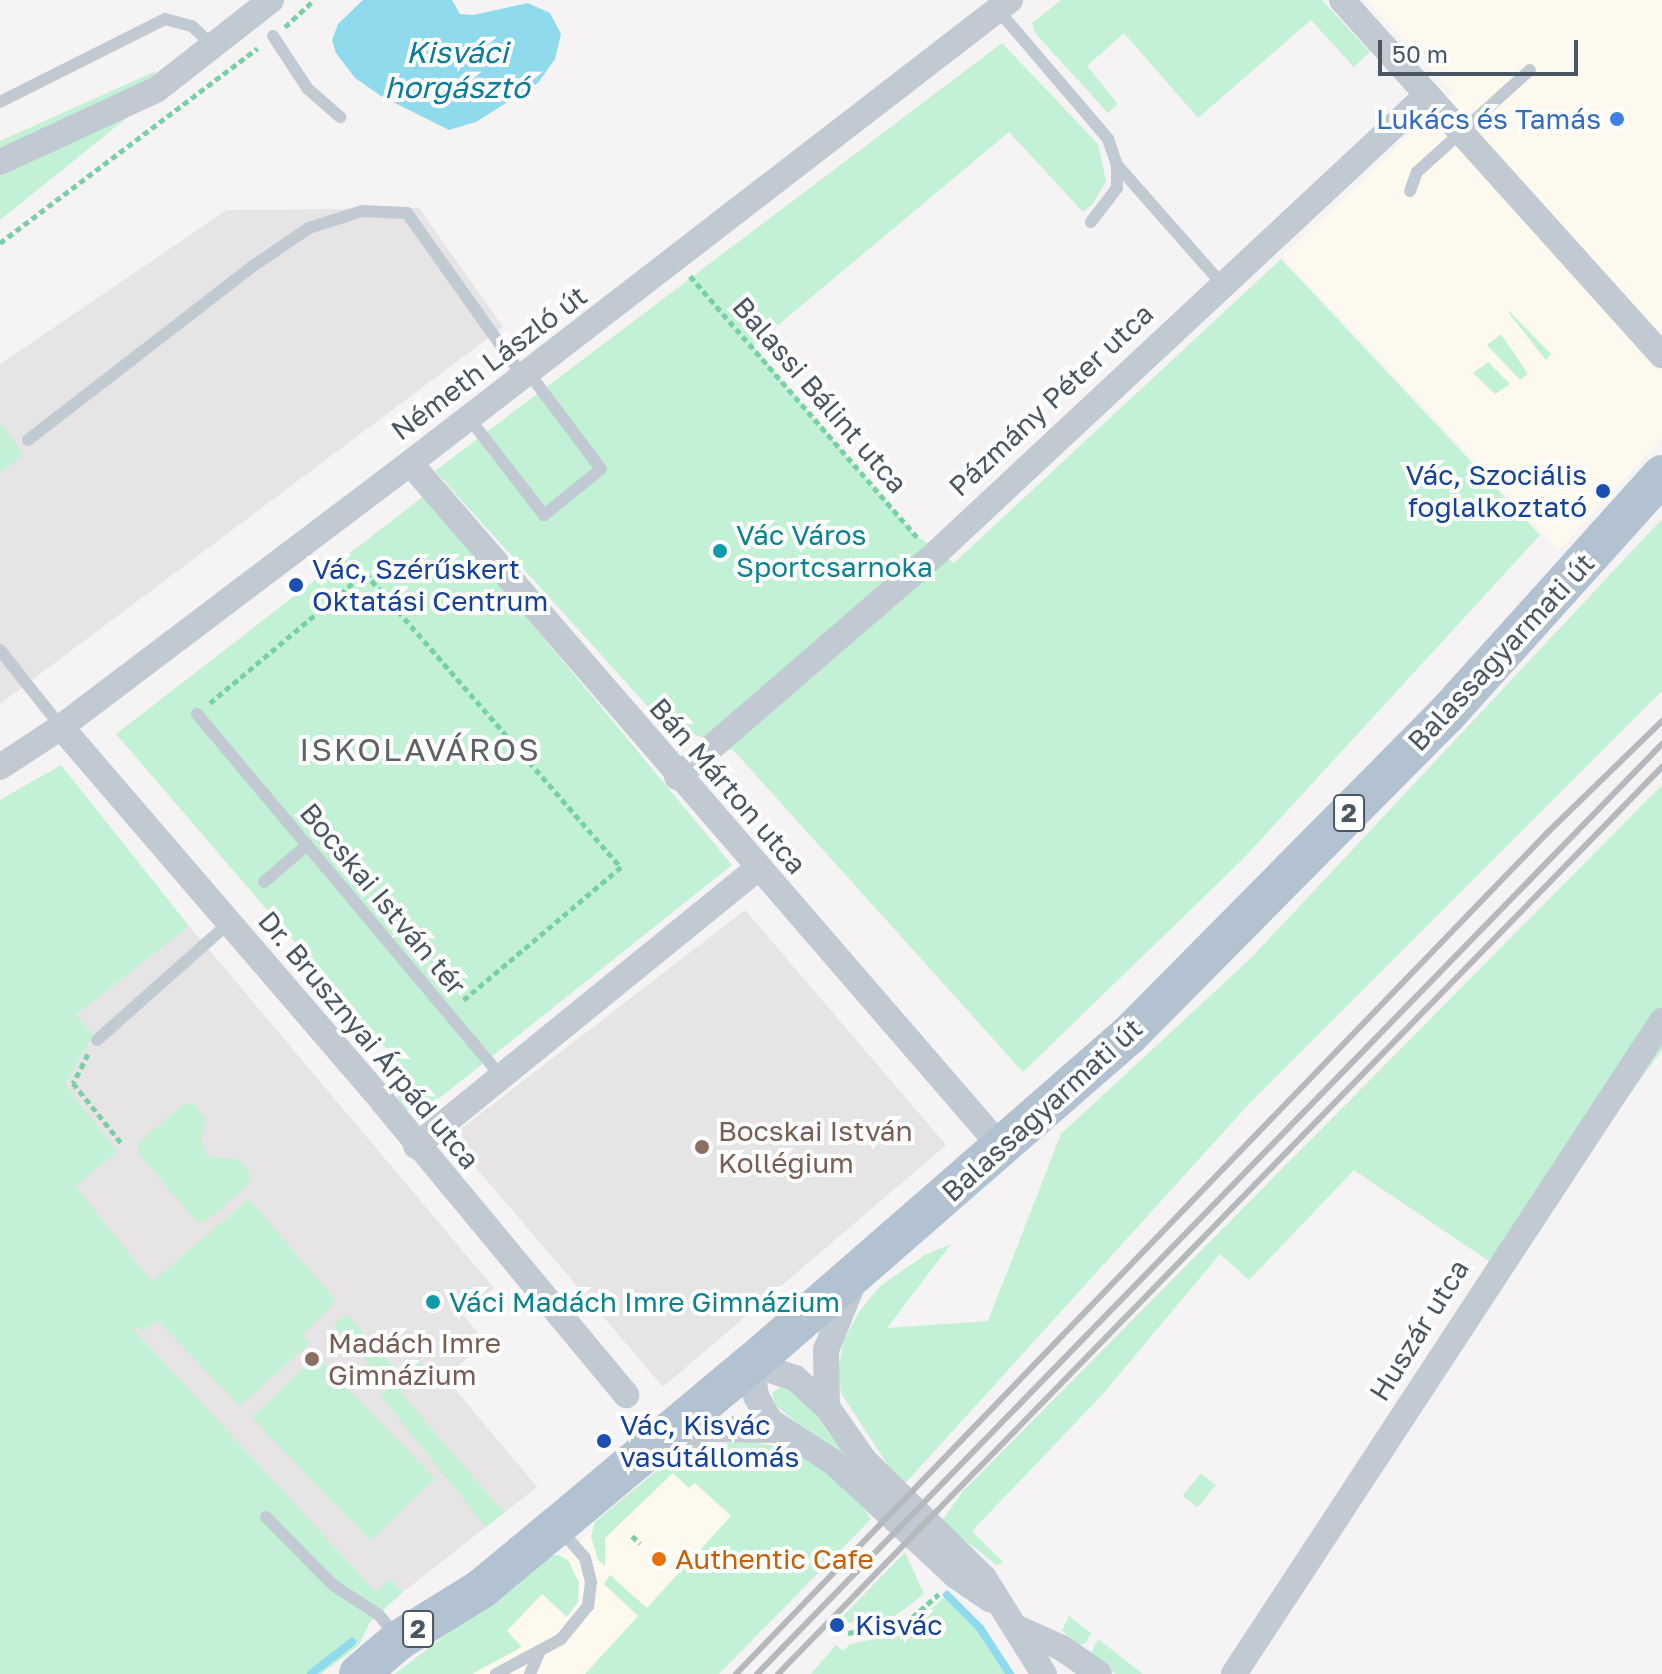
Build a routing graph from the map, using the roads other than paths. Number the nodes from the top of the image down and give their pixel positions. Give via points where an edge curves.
1 (271, 0) edge
2 (1342, 0) edge
3 (1004, 5) edge
4 (273, 36) road end
5 (212, 45) junction
6 (1530, 70) dead end
7 (1427, 95) junction
8 (0, 102) edge
9 (340, 117) dead end
10 (1461, 132) junction
11 (0, 162) edge
12 (1117, 165) junction
13 (1410, 191) dead end
14 (1091, 222) dead end
15 (1222, 284) junction
16 (1662, 355) edge
17 (526, 375) junction
18 (469, 418) junction
19 (28, 440) dead end
20 (410, 463) junction
21 (1662, 475) edge
22 (0, 650) edge
23 (197, 714) road end
24 (61, 727) junction
25 (0, 767) edge
26 (677, 777) junction
27 (307, 845) junction
28 (757, 869) junction
29 (264, 882) dead end
30 (229, 923) junction
31 (1662, 1021) edge
32 (97, 1040) road end
33 (502, 1078) junction
34 (416, 1146) junction
35 (1002, 1148) junction
36 (859, 1272) junction
37 (751, 1364) junction
38 (626, 1395) dead end
39 (827, 1407) junction
40 (783, 1430) junction
41 (644, 1452) junction
42 (266, 1517) dead end
43 (557, 1526) junction
44 (1004, 1609) junction
45 (1022, 1630) junction
46 (399, 1640) junction
47 (539, 1653) junction
48 (359, 1674) edge
49 (496, 1674) edge
50 (516, 1674) edge
51 (530, 1674) edge
52 (1044, 1674) edge
53 (1099, 1674) edge
54 (1234, 1674) edge

1 - 5 street
2 - 7 street
3 - 12 lane via 1108,139
3 - 17 street, Németh László út
4 - 9 lane via 308,89
5 - 8 lane via 192,26 165,19
5 - 11 street via 156,90
6 - 10 lane
7 - 10 street
7 - 15 street, Pázmány Péter utca
10 - 13 lane via 1417,172
10 - 16 street
12 - 14 lane via 1117,188
12 - 15 lane
15 - 26 street, Pázmány Péter utca via 933,556
17 - 18 street, Németh László út
17 - 18 lane via 601,469 544,515
17 - 19 lane via 407,213 362,211 309,228 275,251
18 - 20 street, Németh László út
20 - 24 street, Németh László út
20 - 26 street, Bán Márton utca
21 - 35 main road, Balassagyarmati út / 2 via 1446,715 1130,1034
22 - 24 lane
23 - 27 lane, Bocskai István tér
24 - 25 street, Németh László út
24 - 30 street, Dr. Brusznyai Árpád utca
26 - 28 street, Bán Márton utca
27 - 29 lane
27 - 33 lane, Bocskai István tér
28 - 33 street
28 - 35 street, Bán Márton utca
30 - 32 lane
30 - 34 street, Dr. Brusznyai Árpád utca
31 - 54 street, Huszár utca
33 - 34 street
34 - 38 street, Dr. Brusznyai Árpád utca
35 - 36 main road, Balassagyarmati út / 2
36 - 37 main road, Balassagyarmati út / 2
36 - 39 street via 826,1350
37 - 39 street via 795,1378
37 - 40 street via 762,1409
37 - 41 main road, Balassagyarmati út / 2
39 - 44 street via 864,1460 972,1564
40 - 41 street via 716,1429
40 - 44 street via 819,1451 956,1576
41 - 43 main road, Balassagyarmati út / 2
42 - 46 lane via 333,1585 379,1615
43 - 46 main road, Balassagyarmati út / 2 via 481,1589
43 - 47 lane via 585,1558 589,1594 576,1625
44 - 45 street
45 - 52 street
45 - 53 street via 1062,1648
46 - 48 main road, Balassagyarmati út / 2
47 - 49 lane
47 - 50 lane
47 - 51 lane

